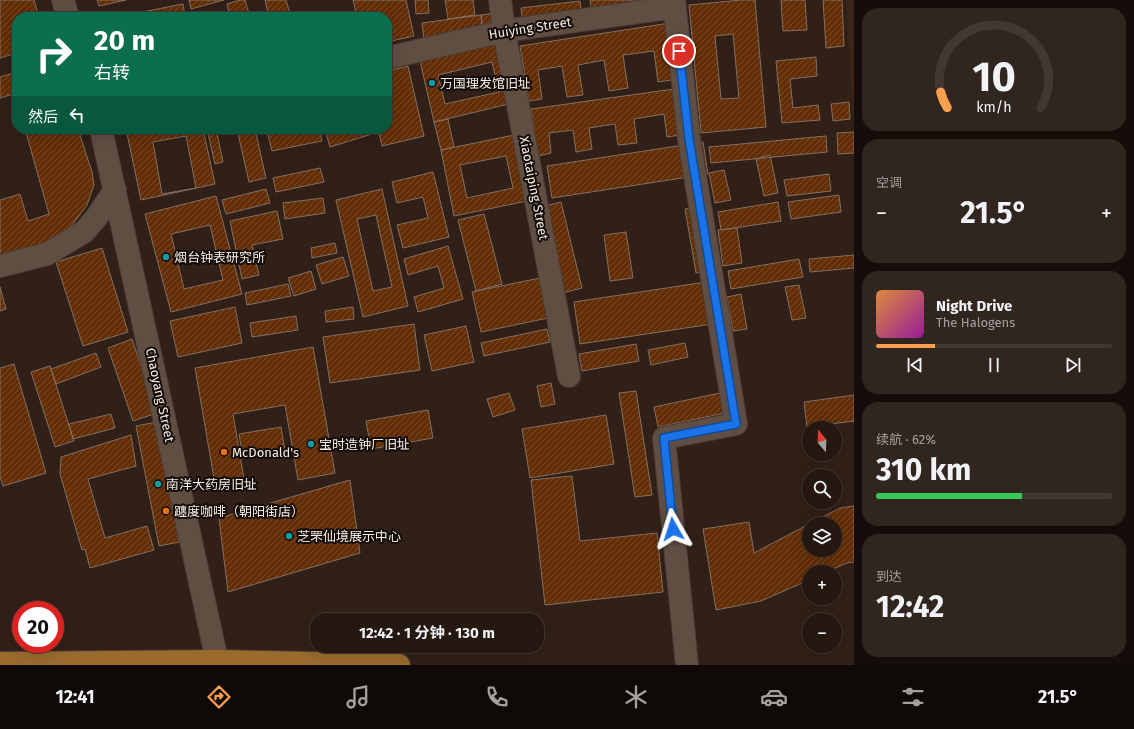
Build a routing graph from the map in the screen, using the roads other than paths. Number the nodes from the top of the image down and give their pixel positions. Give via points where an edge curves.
1 (63, 0) edge
2 (500, 0) edge
3 (674, 4) edge
4 (67, 12) edge
5 (504, 31) junction
6 (392, 57) edge
7 (102, 134) edge
8 (115, 190) junction
9 (0, 266) edge
10 (569, 376) dead end
11 (0, 663) edge
12 (218, 663) edge
13 (399, 665) edge
14 (686, 665) edge

1 - 4 street
2 - 5 street, Xiaotaiping Street
3 - 5 street, Huiying Street
3 - 14 street via 689,139 736,424 664,438
5 - 6 street, Huiying Street
5 - 10 street, Xiaotaiping Street
7 - 8 street, Chaoyang Street
8 - 9 street via 84,232 47,254
8 - 12 street, Chaoyang Street
11 - 12 main road
12 - 13 main road

